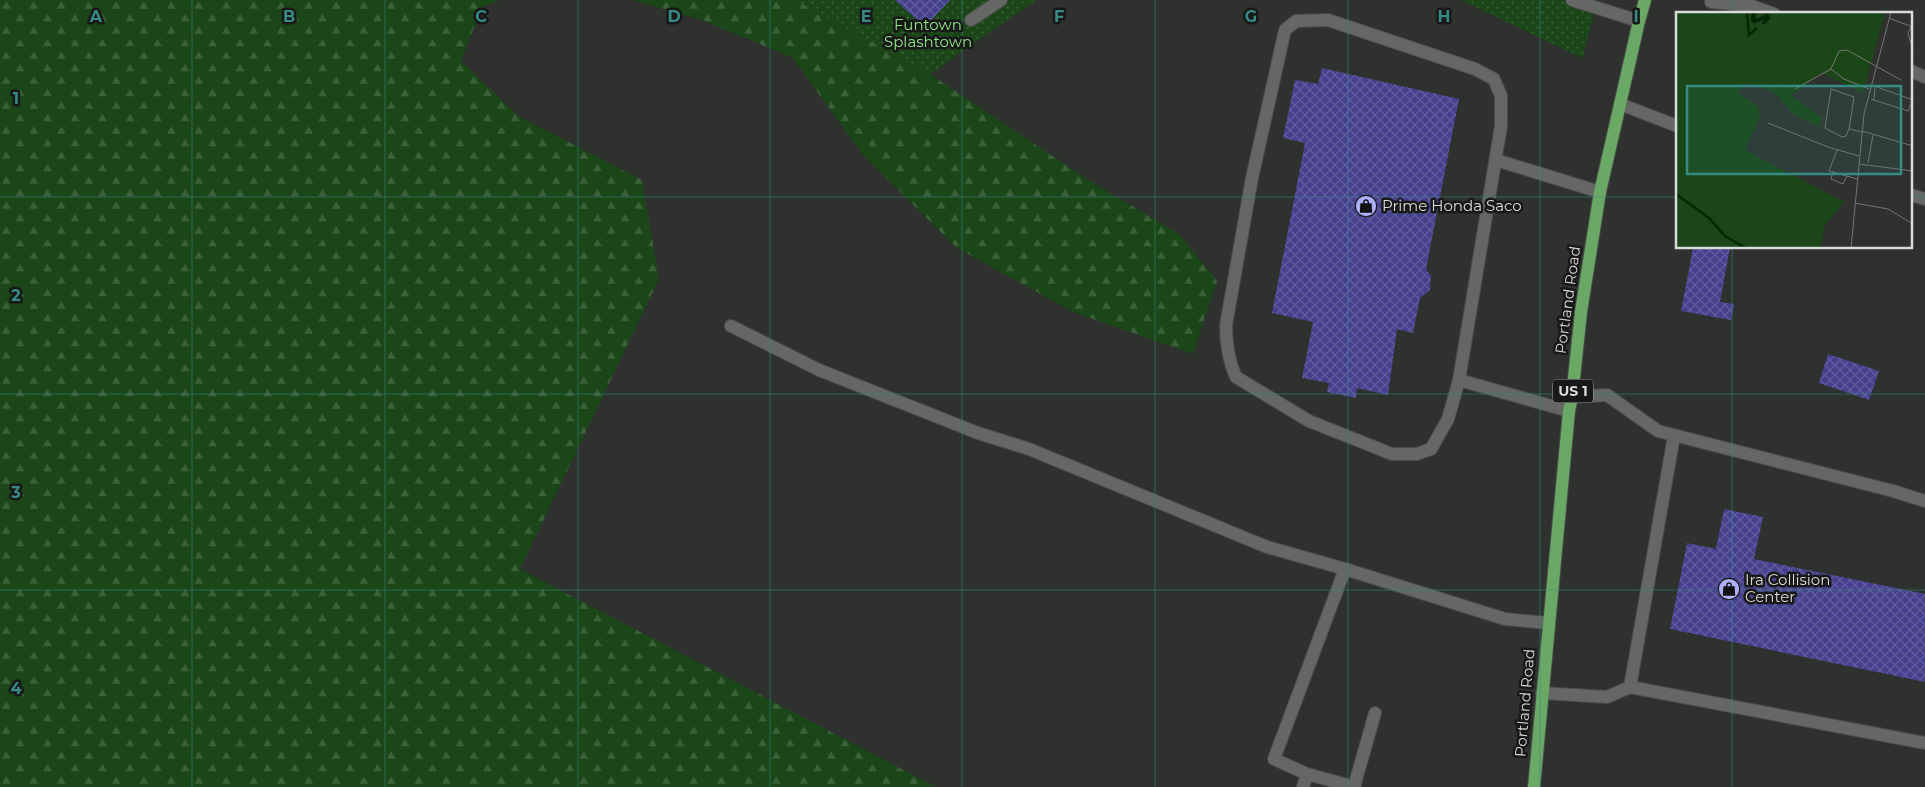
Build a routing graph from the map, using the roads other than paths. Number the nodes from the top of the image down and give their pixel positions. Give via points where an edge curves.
1 (1001, 0) edge
2 (1572, 0) edge
3 (1645, 0) edge
4 (1708, 5) edge
5 (1768, 12) edge
6 (971, 20) dead end
7 (1639, 21) junction
8 (1912, 71) edge
9 (1925, 77) edge
10 (1620, 104) junction
11 (1676, 125) edge
12 (1496, 160) junction
13 (1600, 192) junction
14 (1912, 195) edge
15 (1925, 199) edge
16 (731, 326) dead end
17 (1459, 380) junction
18 (1572, 397) junction
19 (1569, 411) junction
20 (1674, 436) junction
21 (1925, 502) edge
22 (1345, 570) junction
23 (1548, 623) junction
24 (1630, 687) junction
25 (1542, 694) junction
26 (1375, 713) dead end
27 (1925, 743) edge
28 (1307, 774) junction
29 (1303, 787) edge
30 (1354, 787) edge
31 (1534, 787) edge

1 - 6 street
2 - 7 street
3 - 7 main road, Portland Road / US 1
4 - 5 street via 1752,6
7 - 10 main road, Portland Road / US 1
8 - 9 street
10 - 11 street
10 - 13 main road, Portland Road / US 1
12 - 13 street
12 - 17 street
12 - 17 street via 1501,96 1494,79 1475,69 1328,20 1296,21 1285,30 1252,178 1226,325 1228,358 1236,377 1309,421 1392,454 1417,454 1431,449 1448,419
13 - 18 main road, Portland Road / US 1 via 1581,312
14 - 15 street
16 - 22 street via 819,370 969,430 1029,449 1267,547
17 - 19 street
18 - 19 main road, Portland Road / US 1
18 - 20 street via 1607,395 1658,431
19 - 23 main road, Portland Road / US 1
20 - 21 street
20 - 24 street
22 - 23 street via 1505,620
22 - 28 street via 1274,759
23 - 25 main road, Portland Road / US 1
24 - 25 street via 1607,697
24 - 27 street
25 - 31 main road, Portland Road / US 1
26 - 30 street
28 - 29 street
28 - 30 street

